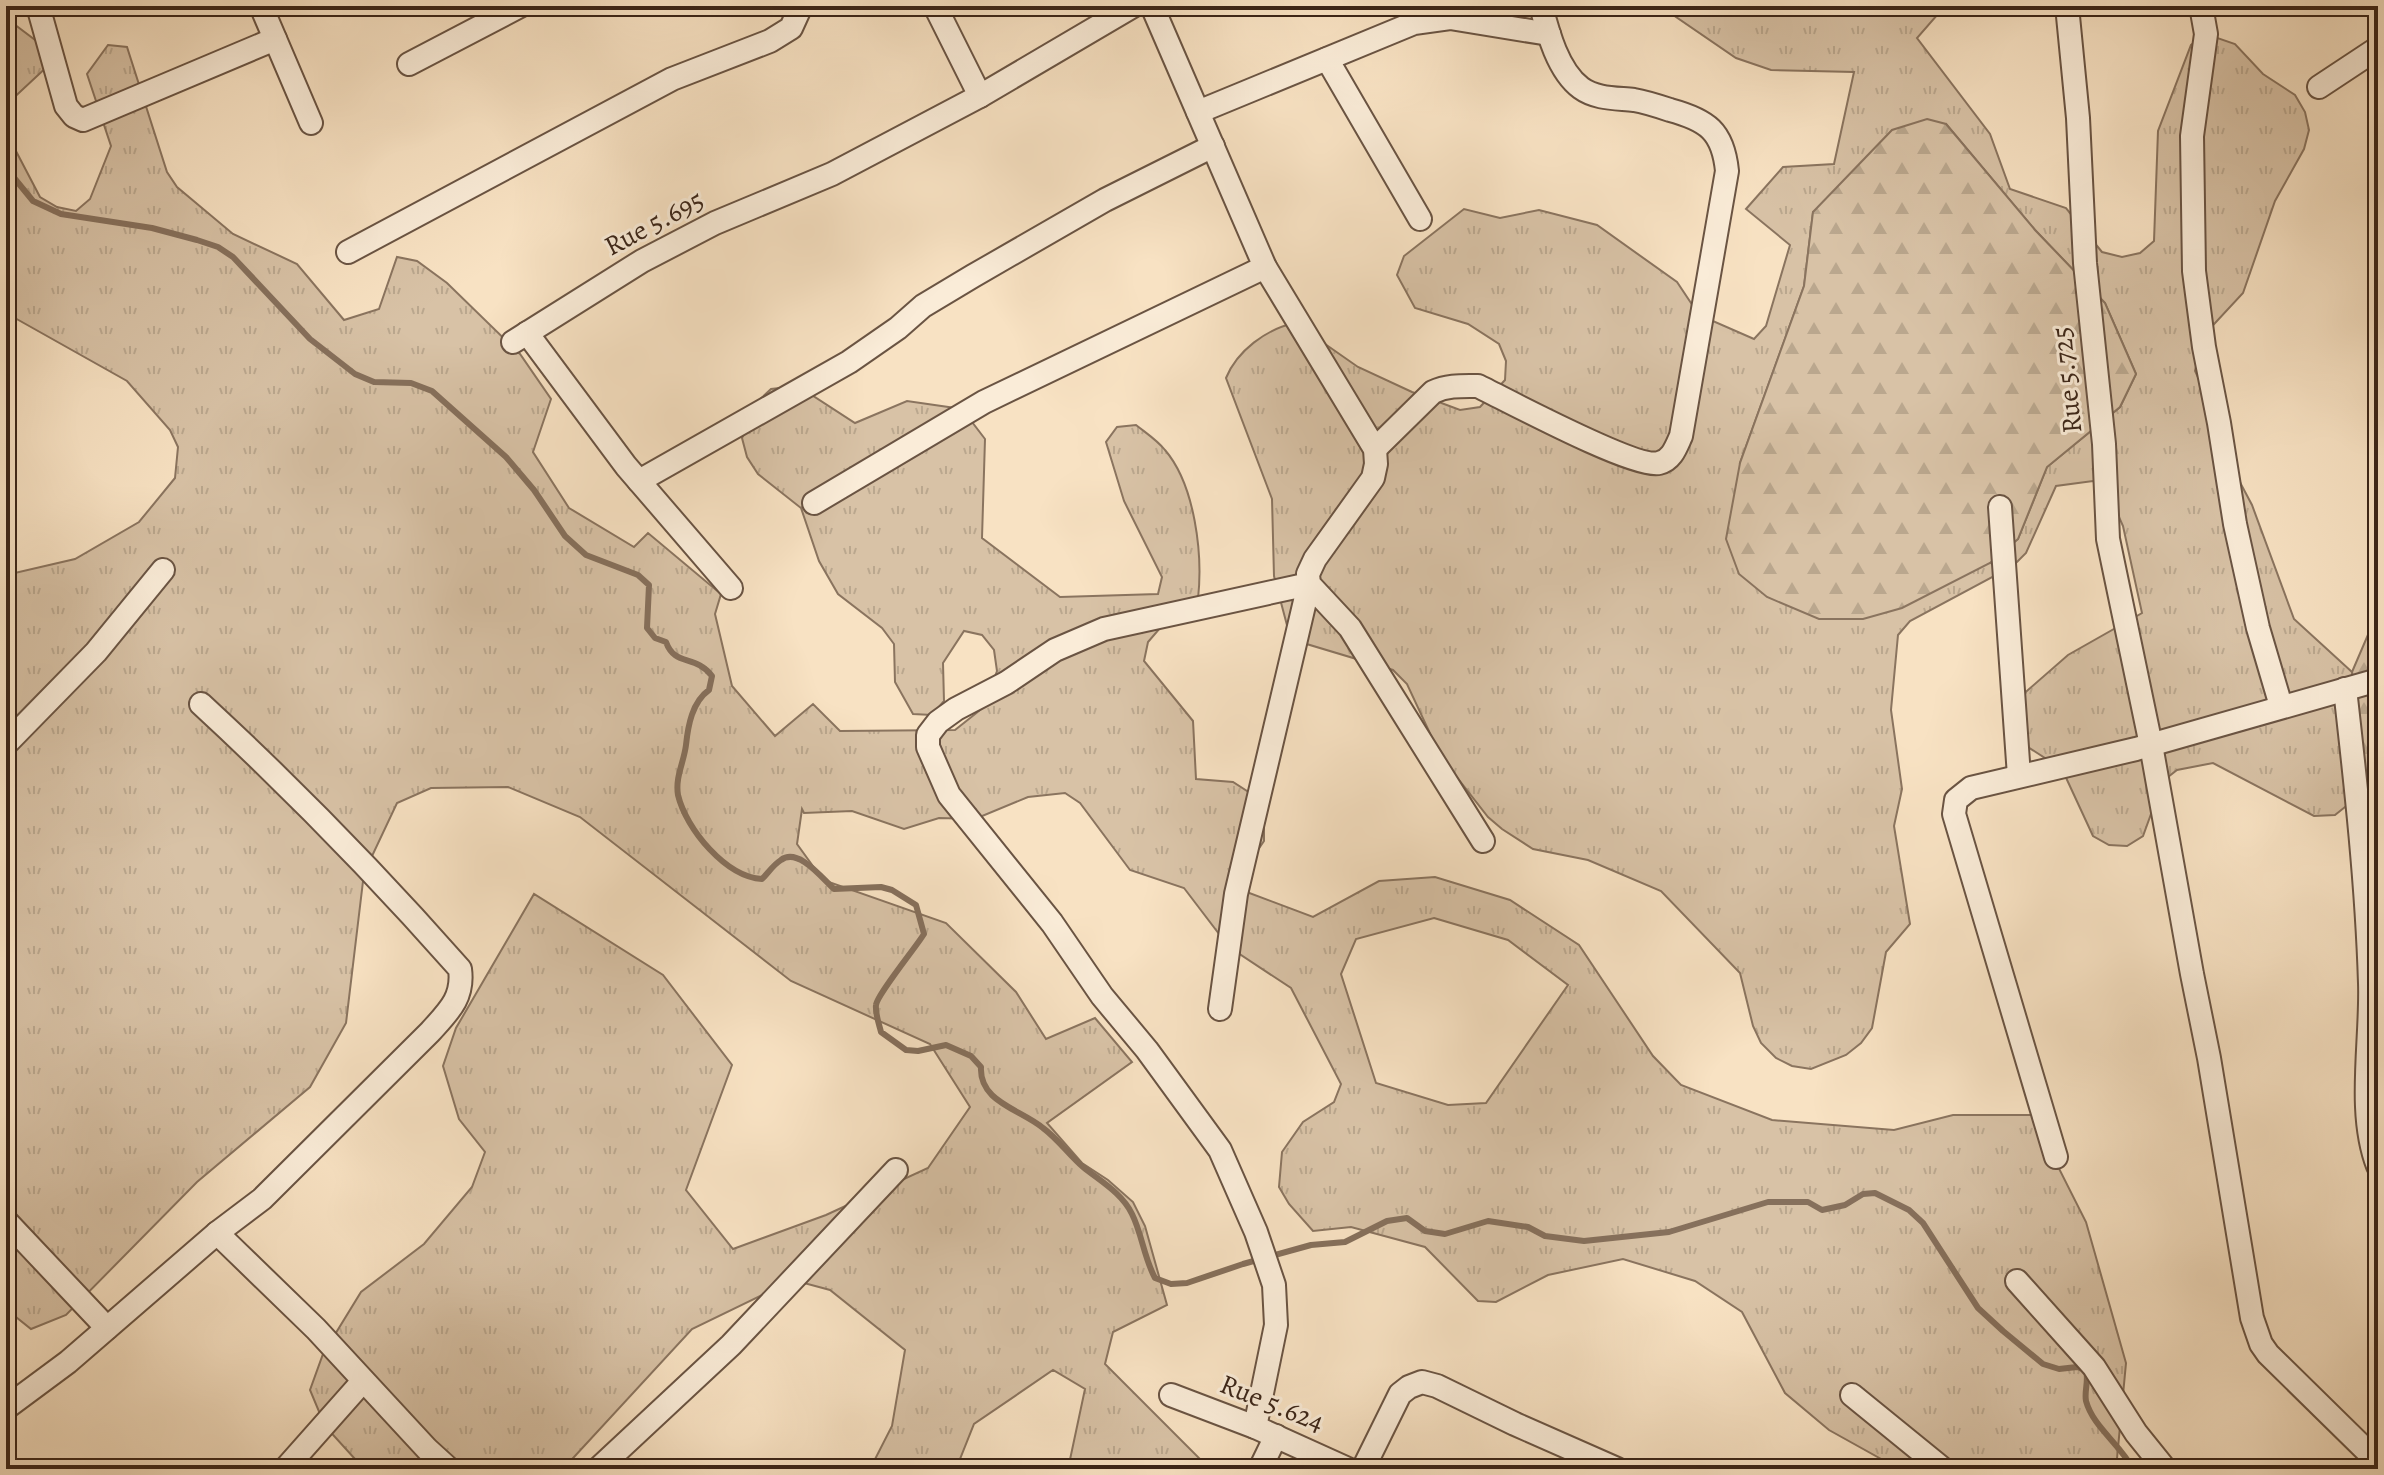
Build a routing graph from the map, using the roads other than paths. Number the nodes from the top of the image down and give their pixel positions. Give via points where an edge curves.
1 (38, 6) edge
2 (261, 6) edge
3 (520, 6) edge
4 (801, 6) edge
5 (935, 6) edge
6 (1133, 6) edge
7 (1152, 6) edge
8 (1541, 6) edge
9 (2067, 6) edge
10 (2201, 6) edge
11 (1549, 34) junction
12 (275, 39) junction
13 (2378, 48) edge
14 (1327, 59) junction
15 (409, 64) dead end
16 (2319, 87) dead end
17 (980, 96) junction
18 (1198, 112) junction
19 (311, 123) dead end
20 (1213, 146) junction
21 (1420, 219) dead end
22 (348, 252) dead end
23 (1265, 267) junction
24 (1375, 449) junction
25 (639, 481) junction
26 (814, 503) dead end
27 (2000, 507) dead end
28 (163, 570) dead end
29 (1309, 584) junction
30 (731, 588) dead end
31 (2378, 680) edge
32 (2345, 689) junction
33 (201, 704) dead end
34 (2281, 706) junction
35 (6, 744) edge
36 (2151, 745) junction
37 (2019, 776) junction
38 (1483, 841) dead end
39 (1220, 1009) dead end
40 (2056, 1157) dead end
41 (2378, 1166) edge
42 (896, 1170) dead end
43 (6, 1221) edge
44 (217, 1233) junction
45 (2017, 1281) dead end
46 (107, 1328) junction
47 (363, 1381) junction
48 (1171, 1395) dead end
49 (1852, 1395) dead end
50 (6, 1408) edge
51 (1255, 1427) junction
52 (1276, 1436) junction
53 (2378, 1462) edge
54 (285, 1469) edge
55 (449, 1469) edge
56 (598, 1469) edge
57 (1260, 1469) edge
58 (1348, 1469) edge
59 (1363, 1469) edge
60 (1617, 1469) edge
61 (1943, 1469) edge
62 (2165, 1469) edge

1 - 12 street via 66,106 83,120
2 - 12 street
3 - 15 street
4 - 22 street via 791,28 770,41 672,79
5 - 17 street
6 - 17 street, Rue 5.695
7 - 18 street
8 - 11 street
9 - 36 street, Rue 5.725 via 2108,539
10 - 34 street via 2206,34 2192,136 2194,271 2235,524
11 - 14 street via 1450,18 1414,23
11 - 24 street via 1581,88 1596,96 1684,113 1704,122 1725,151 1727,171 1676,448 1659,463 1646,463 1478,386 1459,386 1433,392
12 - 19 street
13 - 16 street
14 - 18 street
14 - 21 street
17 - 25 street, Rue 5.695 via 832,174 666,248 520,338
18 - 20 street
20 - 23 street
20 - 25 street via 973,276 849,362
23 - 24 street
23 - 26 street via 984,402
24 - 29 street via 1373,478 1315,559
25 - 30 street
27 - 37 street
28 - 35 street via 96,652
29 - 38 street via 1350,628
29 - 39 street via 1236,894
29 - 51 street via 1104,629 1055,650 956,709 928,735 949,795 1052,923 1220,1150 1274,1285 1276,1325
31 - 32 street
32 - 34 street
32 - 41 street via 2369,969 2369,1130
33 - 44 street via 390,889 460,969 462,981 454,1005 430,1032 262,1199
34 - 36 street
36 - 37 street
36 - 53 street, Rue 5.725 via 2254,1327 2268,1354
37 - 40 street via 1962,792 1954,814
42 - 56 street via 731,1345
43 - 46 street
44 - 46 street
44 - 47 street
45 - 62 street via 2094,1367
46 - 50 street
47 - 54 street
47 - 55 street
48 - 51 street, Rue 5.624
49 - 61 street
51 - 52 street, Rue 5.624
52 - 57 street
52 - 58 street, Rue 5.624
59 - 60 street via 1400,1394 1422,1382

